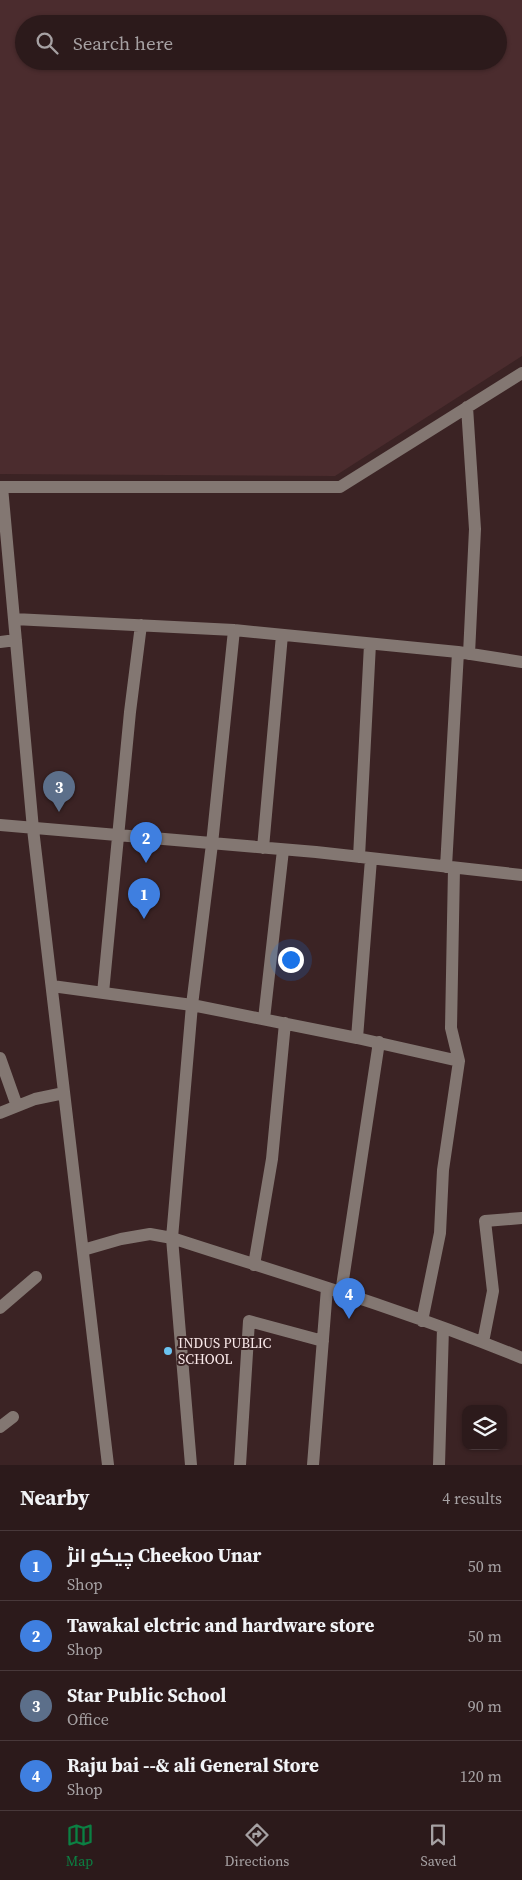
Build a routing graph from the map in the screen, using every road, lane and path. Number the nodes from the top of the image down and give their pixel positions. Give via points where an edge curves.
1 (522, 373) edge
2 (467, 407) junction
3 (1, 487) edge
4 (14, 619) junction
5 (142, 626) junction
6 (234, 630) junction
7 (282, 635) junction
8 (16, 640) junction
9 (0, 642) edge
10 (370, 644) junction
11 (464, 653) junction
12 (522, 662) edge
13 (0, 825) edge
14 (34, 829) junction
15 (119, 836) junction
16 (212, 844) junction
17 (263, 848) junction
18 (283, 850) junction
19 (365, 858) junction
20 (450, 867) junction
21 (522, 875) edge
22 (52, 986) junction
23 (103, 992) junction
24 (192, 1005) junction
25 (264, 1019) junction
26 (285, 1023) junction
27 (357, 1038) junction
28 (379, 1042) junction
29 (0, 1058) edge
30 (459, 1060) junction
31 (64, 1093) junction
32 (17, 1106) junction
33 (0, 1113) edge
34 (522, 1218) edge
35 (172, 1238) junction
36 (83, 1250) junction
37 (254, 1264) junction
38 (36, 1277) dead end
39 (328, 1288) junction
40 (341, 1293) junction
41 (0, 1308) edge
42 (422, 1321) junction
43 (443, 1328) junction
44 (323, 1341) junction
45 (483, 1342) junction
46 (522, 1358) edge
47 (12, 1417) dead end
48 (0, 1427) edge
49 (108, 1465) edge
50 (191, 1465) edge
51 (240, 1465) edge
52 (313, 1465) edge
53 (439, 1465) edge

1 - 2 street
2 - 3 street via 340,487
2 - 11 street via 475,529
3 - 4 street
4 - 5 street
4 - 8 street
5 - 6 street
5 - 15 street via 130,712
6 - 7 street
6 - 16 street
7 - 10 street
7 - 17 street
8 - 9 street
8 - 14 street
10 - 11 street
10 - 19 street
11 - 12 street
11 - 20 street
13 - 14 street
14 - 15 street
14 - 22 street
15 - 16 street
15 - 23 street
16 - 17 street
16 - 24 street
17 - 18 street
18 - 19 street
18 - 25 street
19 - 20 street
19 - 27 street
20 - 21 street
20 - 30 street via 451,1028
22 - 23 street
22 - 31 street
23 - 24 street
24 - 25 street
24 - 35 street
25 - 26 street
26 - 27 street
26 - 37 street via 272,1158
27 - 28 street
28 - 30 street
28 - 40 street
29 - 32 street
30 - 42 street via 443,1170 440,1233
31 - 32 street
31 - 36 street
32 - 33 street
34 - 45 street via 485,1221 493,1291
35 - 36 street via 150,1234 121,1238
35 - 37 street
35 - 50 street
36 - 49 street
37 - 39 street
38 - 41 street
39 - 40 street
39 - 44 street
40 - 42 street
42 - 43 street
43 - 45 street
43 - 53 street
44 - 51 street via 249,1320
44 - 52 street
45 - 46 street
47 - 48 street

